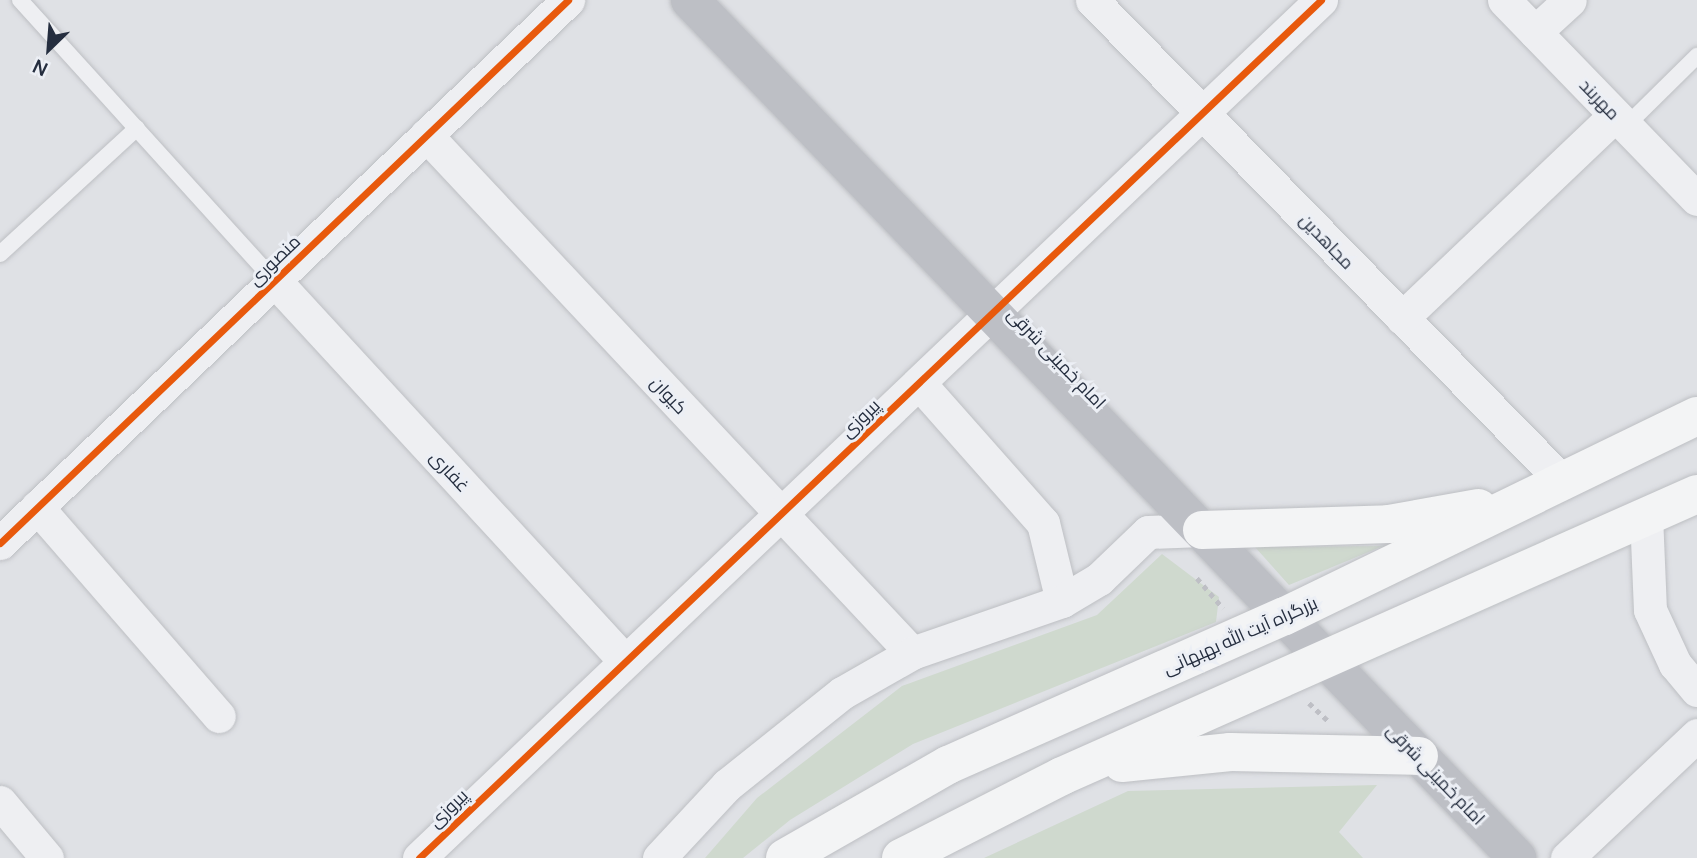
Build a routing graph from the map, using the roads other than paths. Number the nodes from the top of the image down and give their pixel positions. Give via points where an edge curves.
1 (20, 0) edge
2 (568, 0) edge
3 (690, 0) edge
4 (1093, 0) edge
5 (1321, 0) edge
6 (1504, 0) edge
7 (1570, 0) edge
8 (1535, 32) junction
9 (1697, 56) edge
10 (1203, 113) junction
11 (1621, 120) junction
12 (137, 128) junction
13 (426, 135) junction
14 (1697, 199) edge
15 (0, 254) edge
16 (275, 281) junction
17 (993, 314) junction
18 (1402, 318) junction
19 (919, 383) junction
20 (1697, 416) edge
21 (1562, 481) junction
22 (1697, 494) edge
23 (1523, 500) junction
24 (37, 507) junction
25 (782, 515) junction
26 (1646, 515) junction
27 (1202, 530) junction
28 (0, 543) edge
29 (1062, 601) junction
30 (1285, 617) junction
31 (912, 653) junction
32 (1326, 659) junction
33 (624, 660) junction
34 (1697, 690) edge
35 (219, 716) dead end
36 (1697, 735) edge
37 (1419, 756) junction
38 (1062, 776) junction
39 (0, 802) edge
40 (47, 858) edge
41 (419, 858) edge
42 (659, 858) edge
43 (785, 858) edge
44 (901, 858) edge
45 (1517, 858) edge
46 (1567, 858) edge

1 - 12 lane
2 - 13 street, منصوری
3 - 17 main road, امام خمینی شرقی
4 - 10 street, مجاهدین
5 - 10 street, پیروزی
6 - 8 street, مهربند
7 - 8 street
8 - 11 street, مهربند
9 - 11 lane
10 - 17 street, پیروزی
10 - 18 street, مجاهدین
11 - 14 street, مهربند
11 - 18 street
12 - 15 lane
12 - 16 lane
13 - 16 street, منصوری
13 - 25 street, کیوان
16 - 24 street, منصوری
16 - 33 street, غفاری
17 - 19 street, پیروزی
17 - 27 main road, امام خمینی شرقی
18 - 21 street, مجاهدین
19 - 25 street, پیروزی
19 - 29 street via 1043,523
20 - 21 highway, بزرگراه آیت الله بهبهانی
21 - 23 highway, بزرگراه آیت الله بهبهانی
22 - 26 highway
23 - 27 highway via 1389,524
23 - 30 highway, بزرگراه آیت الله بهبهانی
24 - 28 street, منصوری
24 - 35 street
25 - 31 street, کیوان
25 - 33 street, پیروزی
26 - 32 highway
26 - 34 street via 1650,610 1675,664
27 - 29 street via 1148,532 1099,579
27 - 30 main road, امام خمینی شرقی
29 - 31 street
30 - 32 main road, امام خمینی شرقی
30 - 43 highway, بزرگراه آیت الله بهبهانی via 948,765
31 - 42 street via 842,693 727,785
32 - 37 main road, امام خمینی شرقی
32 - 38 highway
33 - 41 street, پیروزی
36 - 46 street
37 - 38 highway via 1230,752 1144,758
37 - 45 main road, امام خمینی شرقی
38 - 44 highway
39 - 40 street

